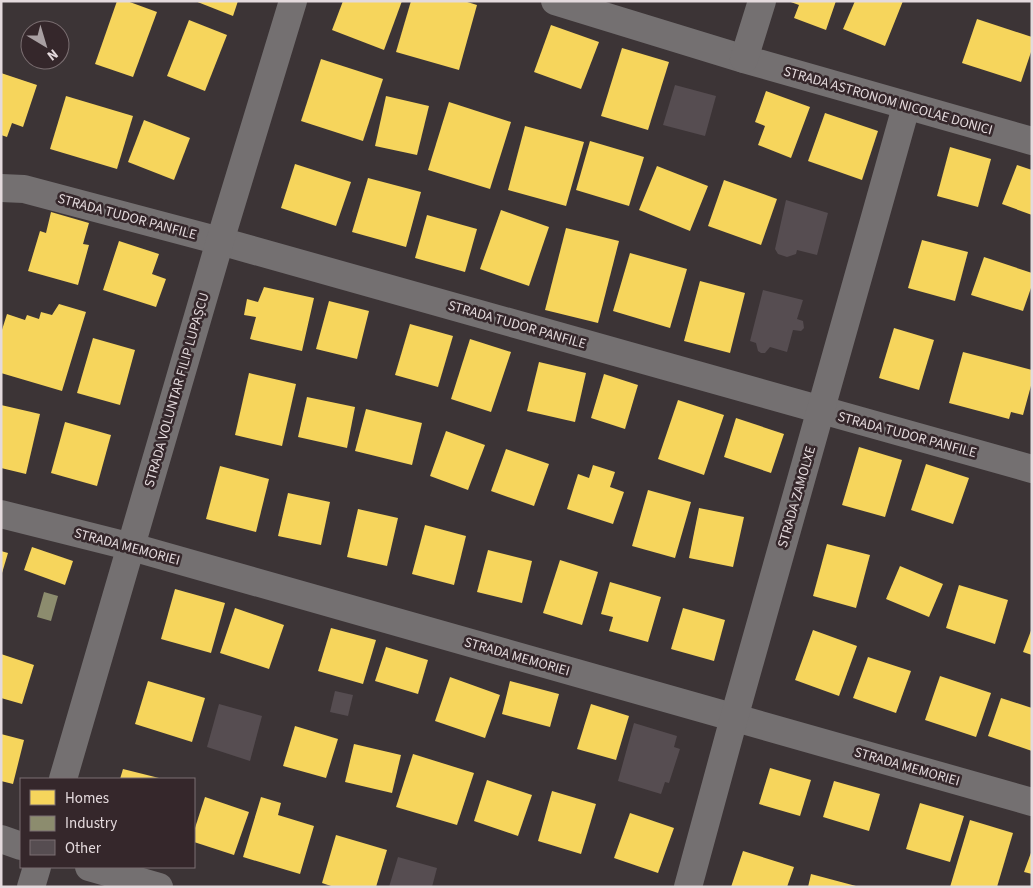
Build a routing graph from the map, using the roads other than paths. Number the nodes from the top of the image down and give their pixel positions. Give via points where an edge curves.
1 (294, 1) edge
2 (555, 1) edge
3 (762, 1) edge
4 (619, 10) edge
5 (744, 59) junction
6 (906, 107) junction
7 (1032, 141) edge
8 (1, 188) edge
9 (220, 242) junction
10 (822, 411) junction
11 (1032, 469) edge
12 (1, 514) edge
13 (132, 547) junction
14 (734, 718) junction
15 (63, 778) edge
16 (1032, 802) edge
17 (1, 840) edge
18 (20, 846) edge
19 (37, 868) edge
20 (92, 868) edge
21 (31, 887) edge
22 (159, 887) edge
23 (688, 887) edge

1 - 9 street, STRADA VOLUNTAR FILIP LUPAȘCU
2 - 4 street, STRADA ASTRONOM NICOLAE DONICI
3 - 5 street
4 - 5 street, STRADA ASTRONOM NICOLAE DONICI
5 - 6 street, STRADA ASTRONOM NICOLAE DONICI
6 - 7 street, STRADA ASTRONOM NICOLAE DONICI
6 - 10 street, STRADA ZAMOLXE
8 - 9 street, STRADA TUDOR PANFILE via 24,189
9 - 10 street, STRADA TUDOR PANFILE
9 - 13 street, STRADA VOLUNTAR FILIP LUPAȘCU
10 - 11 street, STRADA TUDOR PANFILE
10 - 14 street, STRADA ZAMOLXE
12 - 13 street, STRADA MEMORIEI
13 - 14 street, STRADA MEMORIEI
13 - 15 street, STRADA VOLUNTAR FILIP LUPAȘCU
14 - 16 street, STRADA MEMORIEI
14 - 23 street, STRADA ZAMOLXE
17 - 18 street
19 - 21 street
20 - 22 street

